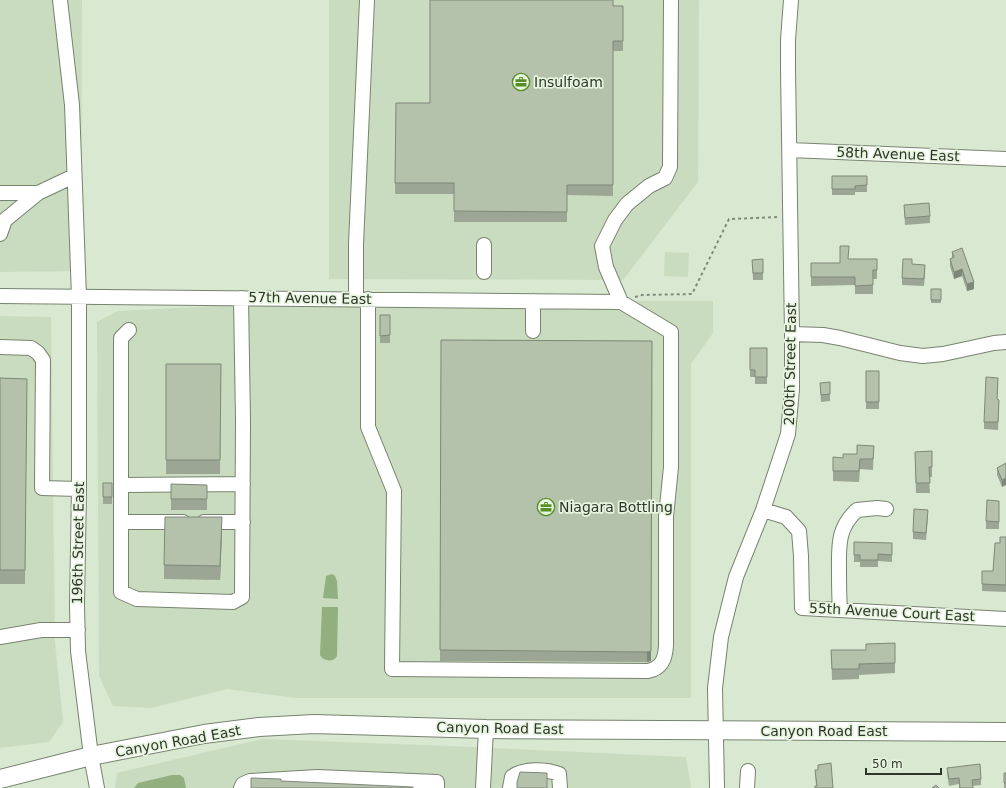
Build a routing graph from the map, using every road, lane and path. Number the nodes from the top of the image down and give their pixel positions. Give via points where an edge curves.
1 (60, 0) edge
2 (367, 0) edge
3 (671, 0) edge
4 (791, 0) edge
5 (790, 150) junction
6 (1006, 159) edge
7 (74, 176) junction
8 (0, 193) edge
9 (38, 193) junction
10 (791, 217) junction
11 (0, 234) edge
12 (484, 245) dead end
13 (484, 272) dead end
14 (0, 296) edge
15 (79, 296) junction
16 (240, 298) junction
17 (362, 299) junction
18 (533, 301) junction
19 (621, 302) junction
20 (129, 330) dead end
21 (533, 331) dead end
22 (792, 334) junction
23 (1006, 342) edge
24 (0, 347) edge
25 (243, 484) junction
26 (122, 485) junction
27 (79, 489) junction
28 (886, 509) dead end
29 (763, 510) junction
30 (122, 522) junction
31 (243, 522) junction
32 (840, 609) junction
33 (1006, 619) edge
34 (78, 630) junction
35 (0, 637) edge
36 (486, 729) junction
37 (715, 730) junction
38 (1006, 732) edge
39 (91, 756) junction
40 (748, 771) dead end
41 (0, 779) edge
42 (97, 788) edge
43 (241, 788) edge
44 (437, 788) edge
45 (483, 788) edge
46 (510, 788) edge
47 (560, 788) edge
48 (717, 788) edge
49 (747, 788) edge

1 - 7 street, 196th Street East via 72,105
2 - 17 street via 356,244
3 - 19 street via 670,167 664,178 649,186 627,204 615,220 602,246 606,267
4 - 5 street, 200th Street East via 788,47
5 - 6 street, 58th Avenue East
5 - 10 street, 200th Street East
7 - 9 street
7 - 15 street, 196th Street East
8 - 9 street
9 - 11 street via 5,220
10 - 19 path via 729,220 692,294 642,295
10 - 22 street, 200th Street East
12 - 13 street
14 - 15 street, 57th Avenue East
15 - 16 street, 57th Avenue East
15 - 27 street, 196th Street East
16 - 17 street, 57th Avenue East
16 - 25 street
17 - 18 street, 57th Avenue East
17 - 19 street via 368,426 394,491 392,669 648,671 660,666 666,646 666,517 671,467 671,332
18 - 19 street, 57th Avenue East
18 - 21 street
20 - 26 street via 121,338
22 - 23 street via 823,335 923,356
22 - 29 street, 200th Street East via 792,388 788,434
24 - 27 street via 31,348 38,352 43,360 42,488
25 - 26 street
25 - 31 street
26 - 30 street
27 - 34 street, 196th Street East
28 - 32 street via 857,510 843,529 839,544
29 - 32 street, 55th Avenue Court East via 786,517 799,531 802,608
29 - 37 street, 200th Street East via 736,577 721,637 715,688
30 - 31 street
30 - 31 street via 121,592 137,599 233,602 242,597
32 - 33 street, 55th Avenue Court East
34 - 35 street via 41,630
34 - 39 street, 196th Street East via 78,651
36 - 37 main road, Canyon Road East
36 - 39 main road, Canyon Road East via 314,724 259,727 204,734
36 - 45 street
37 - 38 main road, Canyon Road East
37 - 48 street, 200th Street East
39 - 41 main road, Canyon Road East
39 - 42 street, 196th Street East
40 - 49 street
43 - 44 street via 250,781 317,777 437,782
46 - 47 street via 512,777 518,772 549,770 559,774

